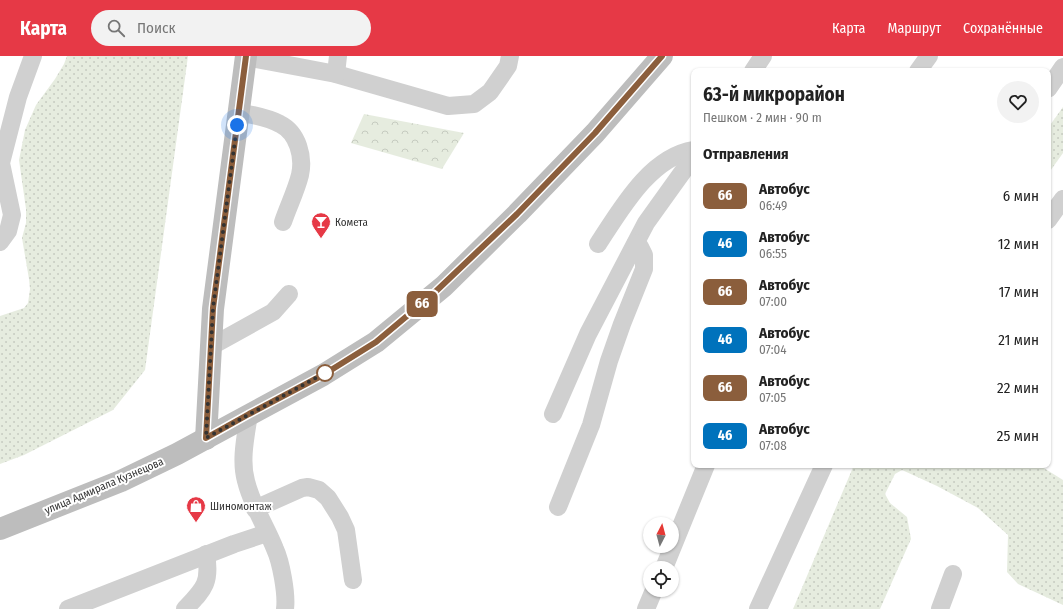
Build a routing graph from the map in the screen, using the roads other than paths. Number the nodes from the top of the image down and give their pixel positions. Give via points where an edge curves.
1 (33, 56) edge
2 (246, 56) edge
3 (338, 56) edge
4 (510, 56) edge
5 (662, 56) edge
6 (763, 56) edge
7 (929, 56) edge
8 (1063, 67) edge
9 (755, 68) edge
10 (920, 68) edge
11 (336, 74) junction
12 (1051, 85) edge
13 (238, 112) junction
14 (691, 151) edge
15 (691, 160) edge
16 (1, 164) edge
17 (1063, 199) edge
18 (1051, 216) edge
19 (283, 222) dead end
20 (0, 242) edge
21 (636, 242) junction
22 (598, 244) dead end
23 (289, 294) dead end
24 (210, 346) junction
25 (249, 414) junction
26 (553, 414) dead end
27 (206, 438) junction
28 (705, 468) edge
29 (823, 468) edge
30 (558, 507) dead end
31 (255, 509) junction
32 (0, 529) edge
33 (267, 534) junction
34 (206, 554) junction
35 (667, 561) edge
36 (953, 574) dead end
37 (353, 580) dead end
38 (651, 597) edge
39 (283, 607) edge
40 (68, 609) edge
41 (185, 609) edge
42 (646, 609) edge
43 (758, 609) edge
44 (940, 609) edge

1 - 16 lane via 18,97
2 - 11 lane
2 - 13 main road
3 - 11 lane
4 - 11 lane via 508,66 490,92 474,104 448,106
5 - 25 main road, улица Адмирала Кузнецова via 595,133 444,286 376,342 323,375
6 - 9 lane
7 - 10 lane
8 - 12 lane
13 - 19 lane via 282,124 294,136 298,145 300,175
13 - 24 main road
14 - 22 lane via 667,160 651,171
15 - 21 lane via 646,223
16 - 20 lane via 12,215 8,231
17 - 18 lane
21 - 26 lane via 588,334
21 - 30 lane via 644,255 644,269 609,361 591,425
23 - 24 lane via 273,312
24 - 27 main road
25 - 27 main road, улица Адмирала Кузнецова
25 - 31 lane via 244,460 245,479
27 - 32 main road, улица Адмирала Кузнецова via 121,481
28 - 35 lane
29 - 43 lane
31 - 33 lane
31 - 37 lane via 302,488 319,490 328,498 346,530
33 - 34 lane
33 - 39 lane via 275,549 282,576
34 - 40 lane
34 - 41 lane via 209,570 205,586
36 - 44 lane
38 - 42 lane

